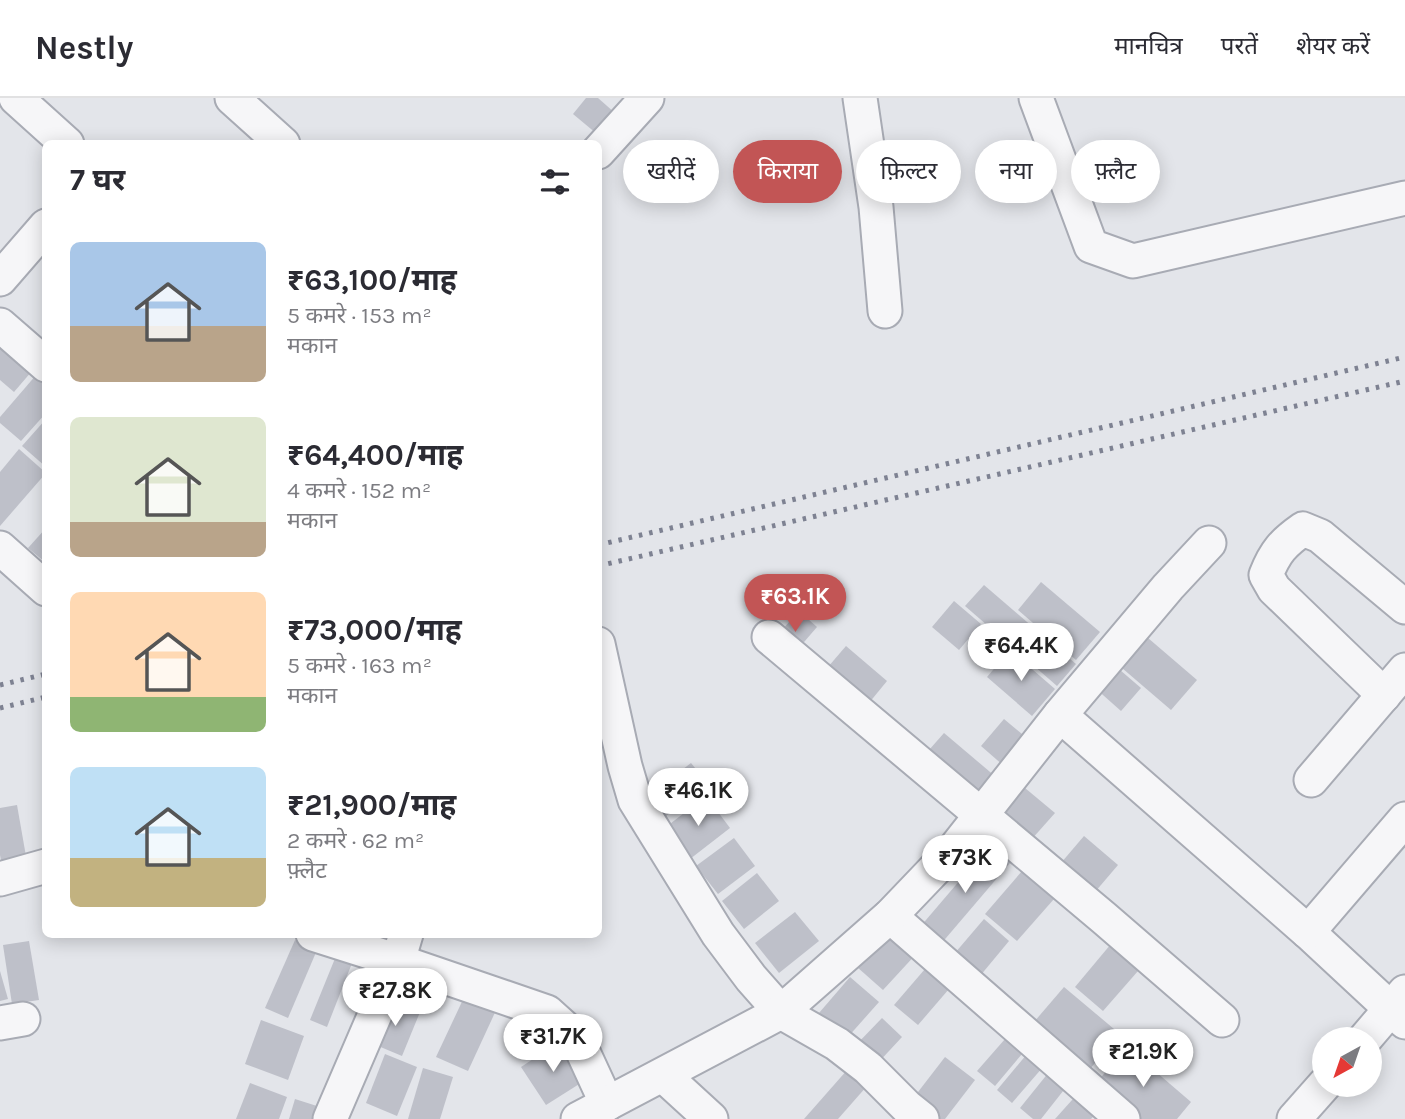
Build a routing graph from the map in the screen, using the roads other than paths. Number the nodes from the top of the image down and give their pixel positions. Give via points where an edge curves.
1 (16, 98) edge
2 (232, 98) edge
3 (647, 98) edge
4 (860, 98) edge
5 (1036, 98) edge
6 (63, 140) edge
7 (279, 140) edge
8 (602, 148) edge
9 (1405, 198) edge
10 (42, 231) edge
11 (0, 278) edge
12 (885, 311) dead end
13 (0, 325) edge
14 (42, 362) edge
15 (1209, 543) dead end
16 (0, 548) edge
17 (42, 585) edge
18 (1405, 607) edge
19 (769, 637) dead end
20 (1405, 670) edge
21 (602, 679) edge
22 (1384, 695) junction
23 (1060, 715) junction
24 (612, 767) edge
25 (1311, 780) dead end
26 (981, 815) junction
27 (1405, 819) edge
28 (42, 867) edge
29 (0, 879) edge
30 (890, 916) junction
31 (1308, 932) junction
32 (338, 938) edge
33 (402, 948) edge
34 (1401, 1008) edge
35 (781, 1012) junction
36 (1222, 1020) dead end
37 (1379, 1027) edge
38 (663, 1075) junction
39 (1313, 1097) edge
40 (593, 1112) edge
41 (909, 1115) edge
42 (330, 1119) edge
43 (711, 1119) edge
44 (1123, 1119) edge
45 (1294, 1119) edge

1 - 6 street
2 - 7 street
3 - 8 street
4 - 12 street
5 - 9 street via 1091,246 1133,261
10 - 11 street
13 - 14 street
15 - 23 street
16 - 17 street
18 - 22 street via 1320,536 1303,529 1273,557 1266,575 1273,589
19 - 26 street
20 - 22 street
21 - 24 street
22 - 25 street
23 - 26 street
23 - 31 street
24 - 35 street via 718,934
26 - 30 street
26 - 36 street
27 - 31 street
28 - 29 street
30 - 35 street
30 - 44 street
31 - 34 street
32 - 33 street
33 - 40 street via 547,1012 577,1039
33 - 42 street
34 - 37 street
35 - 38 street
35 - 41 street via 868,1068
38 - 40 street
38 - 43 street
39 - 45 street

